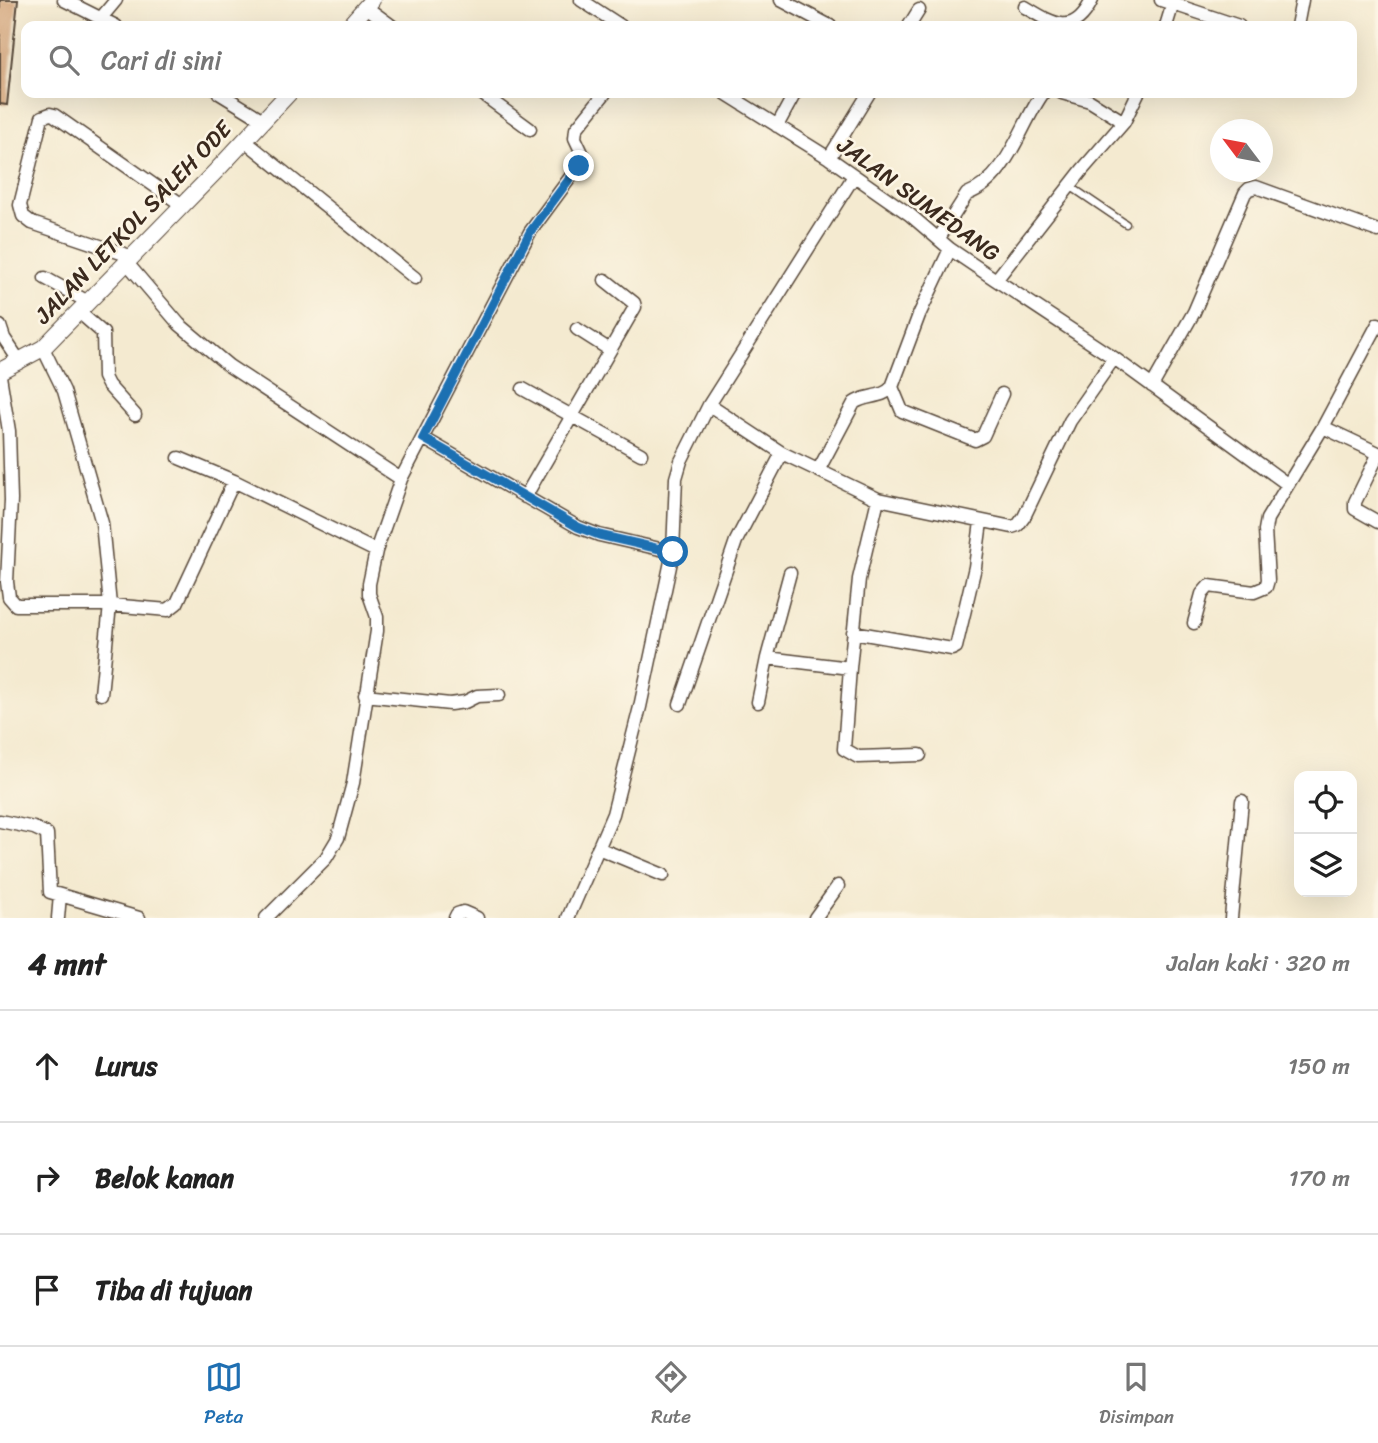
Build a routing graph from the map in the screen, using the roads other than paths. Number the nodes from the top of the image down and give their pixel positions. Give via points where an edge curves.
1 (64, 0) edge
2 (116, 0) edge
3 (581, 0) edge
4 (780, 0) edge
5 (1092, 0) edge
6 (1302, 0) edge
7 (1169, 2) edge
8 (369, 4) edge
9 (1025, 7) dead end
10 (919, 10) dead end
11 (101, 18) junction
12 (107, 21) edge
13 (354, 21) edge
14 (387, 21) edge
15 (613, 21) edge
16 (820, 21) edge
17 (912, 21) edge
18 (1049, 21) edge
19 (1075, 21) edge
20 (1167, 21) edge
21 (1224, 21) edge
22 (1298, 21) edge
23 (227, 98) edge
24 (284, 98) edge
25 (488, 98) edge
26 (601, 98) edge
27 (732, 98) edge
28 (792, 98) edge
29 (866, 98) edge
30 (1040, 98) edge
31 (1080, 98) edge
32 (1136, 98) edge
33 (263, 120) junction
34 (1124, 122) junction
35 (777, 126) junction
36 (530, 129) dead end
37 (244, 140) junction
38 (829, 158) junction
39 (854, 176) junction
40 (1070, 186) junction
41 (182, 205) junction
42 (1126, 224) dead end
43 (1378, 231) edge
44 (939, 238) junction
45 (950, 250) junction
46 (130, 260) junction
47 (45, 278) dead end
48 (415, 278) dead end
49 (605, 280) dead end
50 (996, 281) junction
51 (84, 307) junction
52 (1378, 324) edge
53 (0, 326) edge
54 (577, 329) dead end
55 (1374, 343) edge
56 (43, 348) junction
57 (610, 350) junction
58 (1114, 358) junction
59 (20, 362) junction
60 (0, 374) edge
61 (1152, 386) junction
62 (892, 387) junction
63 (523, 388) dead end
64 (1002, 394) dead end
65 (709, 405) junction
66 (571, 413) junction
67 (135, 415) dead end
68 (1323, 427) junction
69 (423, 438) junction
70 (641, 453) dead end
71 (782, 453) junction
72 (1378, 454) edge
73 (179, 458) dead end
74 (819, 469) junction
75 (401, 479) junction
76 (234, 481) junction
77 (1287, 484) junction
78 (525, 497) junction
79 (878, 499) junction
80 (981, 522) junction
81 (1378, 522) edge
82 (376, 551) junction
83 (673, 552) junction
84 (790, 573) dead end
85 (110, 605) junction
86 (1194, 624) dead end
87 (853, 632) junction
88 (767, 658) junction
89 (850, 668) junction
90 (100, 694) dead end
91 (365, 695) junction
92 (499, 695) dead end
93 (758, 702) dead end
94 (680, 704) dead end
95 (920, 755) dead end
96 (1242, 801) dead end
97 (0, 821) edge
98 (598, 848) junction
99 (663, 875) dead end
100 (838, 886) dead end
101 (60, 895) junction
102 (58, 918) edge
103 (139, 918) edge
104 (266, 918) edge
105 (455, 918) edge
106 (477, 918) edge
107 (568, 918) edge
108 (815, 918) edge
109 (1231, 918) edge

1 - 11 street
2 - 11 street
3 - 15 street
4 - 16 street
5 - 19 street
6 - 22 street
7 - 20 street
7 - 21 street
8 - 13 street
8 - 14 street
9 - 18 street
10 - 17 street
11 - 12 street
23 - 33 street
24 - 33 street, JALAN LETKOL SALEH ODE
25 - 36 street
26 - 69 street via 576,129 581,163 530,232
27 - 35 street, JALAN SUMEDANG
28 - 35 street
29 - 38 street
30 - 44 street via 997,173 978,191 967,194
31 - 34 street
32 - 34 street, JALAN SUMEDANG
33 - 37 street, JALAN LETKOL SALEH ODE
34 - 40 street, JALAN SUMEDANG
35 - 38 street, JALAN SUMEDANG
37 - 41 street, JALAN LETKOL SALEH ODE
37 - 48 street
38 - 39 street, JALAN SUMEDANG
39 - 44 street, JALAN SUMEDANG
39 - 65 street
40 - 42 lane
40 - 50 street, JALAN SUMEDANG
41 - 46 street, JALAN LETKOL SALEH ODE
41 - 46 street via 54,115 42,117 20,205 23,216
43 - 61 street via 1249,188 1194,312
44 - 45 street, JALAN SUMEDANG
45 - 50 street, JALAN SUMEDANG
45 - 62 street
46 - 51 street, JALAN LETKOL SALEH ODE
46 - 75 street via 179,324 229,366
47 - 51 street
49 - 57 street via 635,307
50 - 58 street
51 - 56 street, JALAN LETKOL SALEH ODE
51 - 67 street via 103,333 107,385
52 - 55 street
53 - 59 street
54 - 57 street
55 - 68 street
56 - 59 street, JALAN LETKOL SALEH ODE
56 - 85 street via 64,391 102,523
57 - 66 street
58 - 61 street
58 - 80 street via 1070,421 1021,522 1012,527
59 - 60 street, JALAN LETKOL SALEH ODE
60 - 85 street via 9,431 9,597 16,605
61 - 77 street
62 - 64 street via 902,411 975,440 984,436
62 - 74 street via 884,395 854,403
63 - 66 street
65 - 71 street
65 - 83 street via 677,469
66 - 70 street
66 - 78 street
68 - 72 street
68 - 77 street
69 - 75 street
69 - 78 street
71 - 74 street
71 - 94 street via 736,541
72 - 81 street via 1354,502 1361,514
73 - 76 street
74 - 79 street
75 - 82 street
76 - 82 street
76 - 85 street via 173,608
77 - 86 street via 1266,523 1266,587 1254,592 1209,586 1202,594
78 - 83 street via 599,535
79 - 80 street
79 - 87 street via 859,579
80 - 87 street via 956,647
82 - 91 street via 369,594 377,631
83 - 98 street via 613,814
84 - 88 street
85 - 90 street
87 - 89 street
88 - 89 street
88 - 93 street
89 - 95 street via 844,749 858,757
91 - 92 street via 450,704
91 - 104 street via 353,783 338,838 326,858
96 - 109 street
97 - 101 street via 47,834 50,892
98 - 99 street
98 - 107 street
100 - 108 street
101 - 102 street
101 - 103 street
105 - 106 street via 463,912

